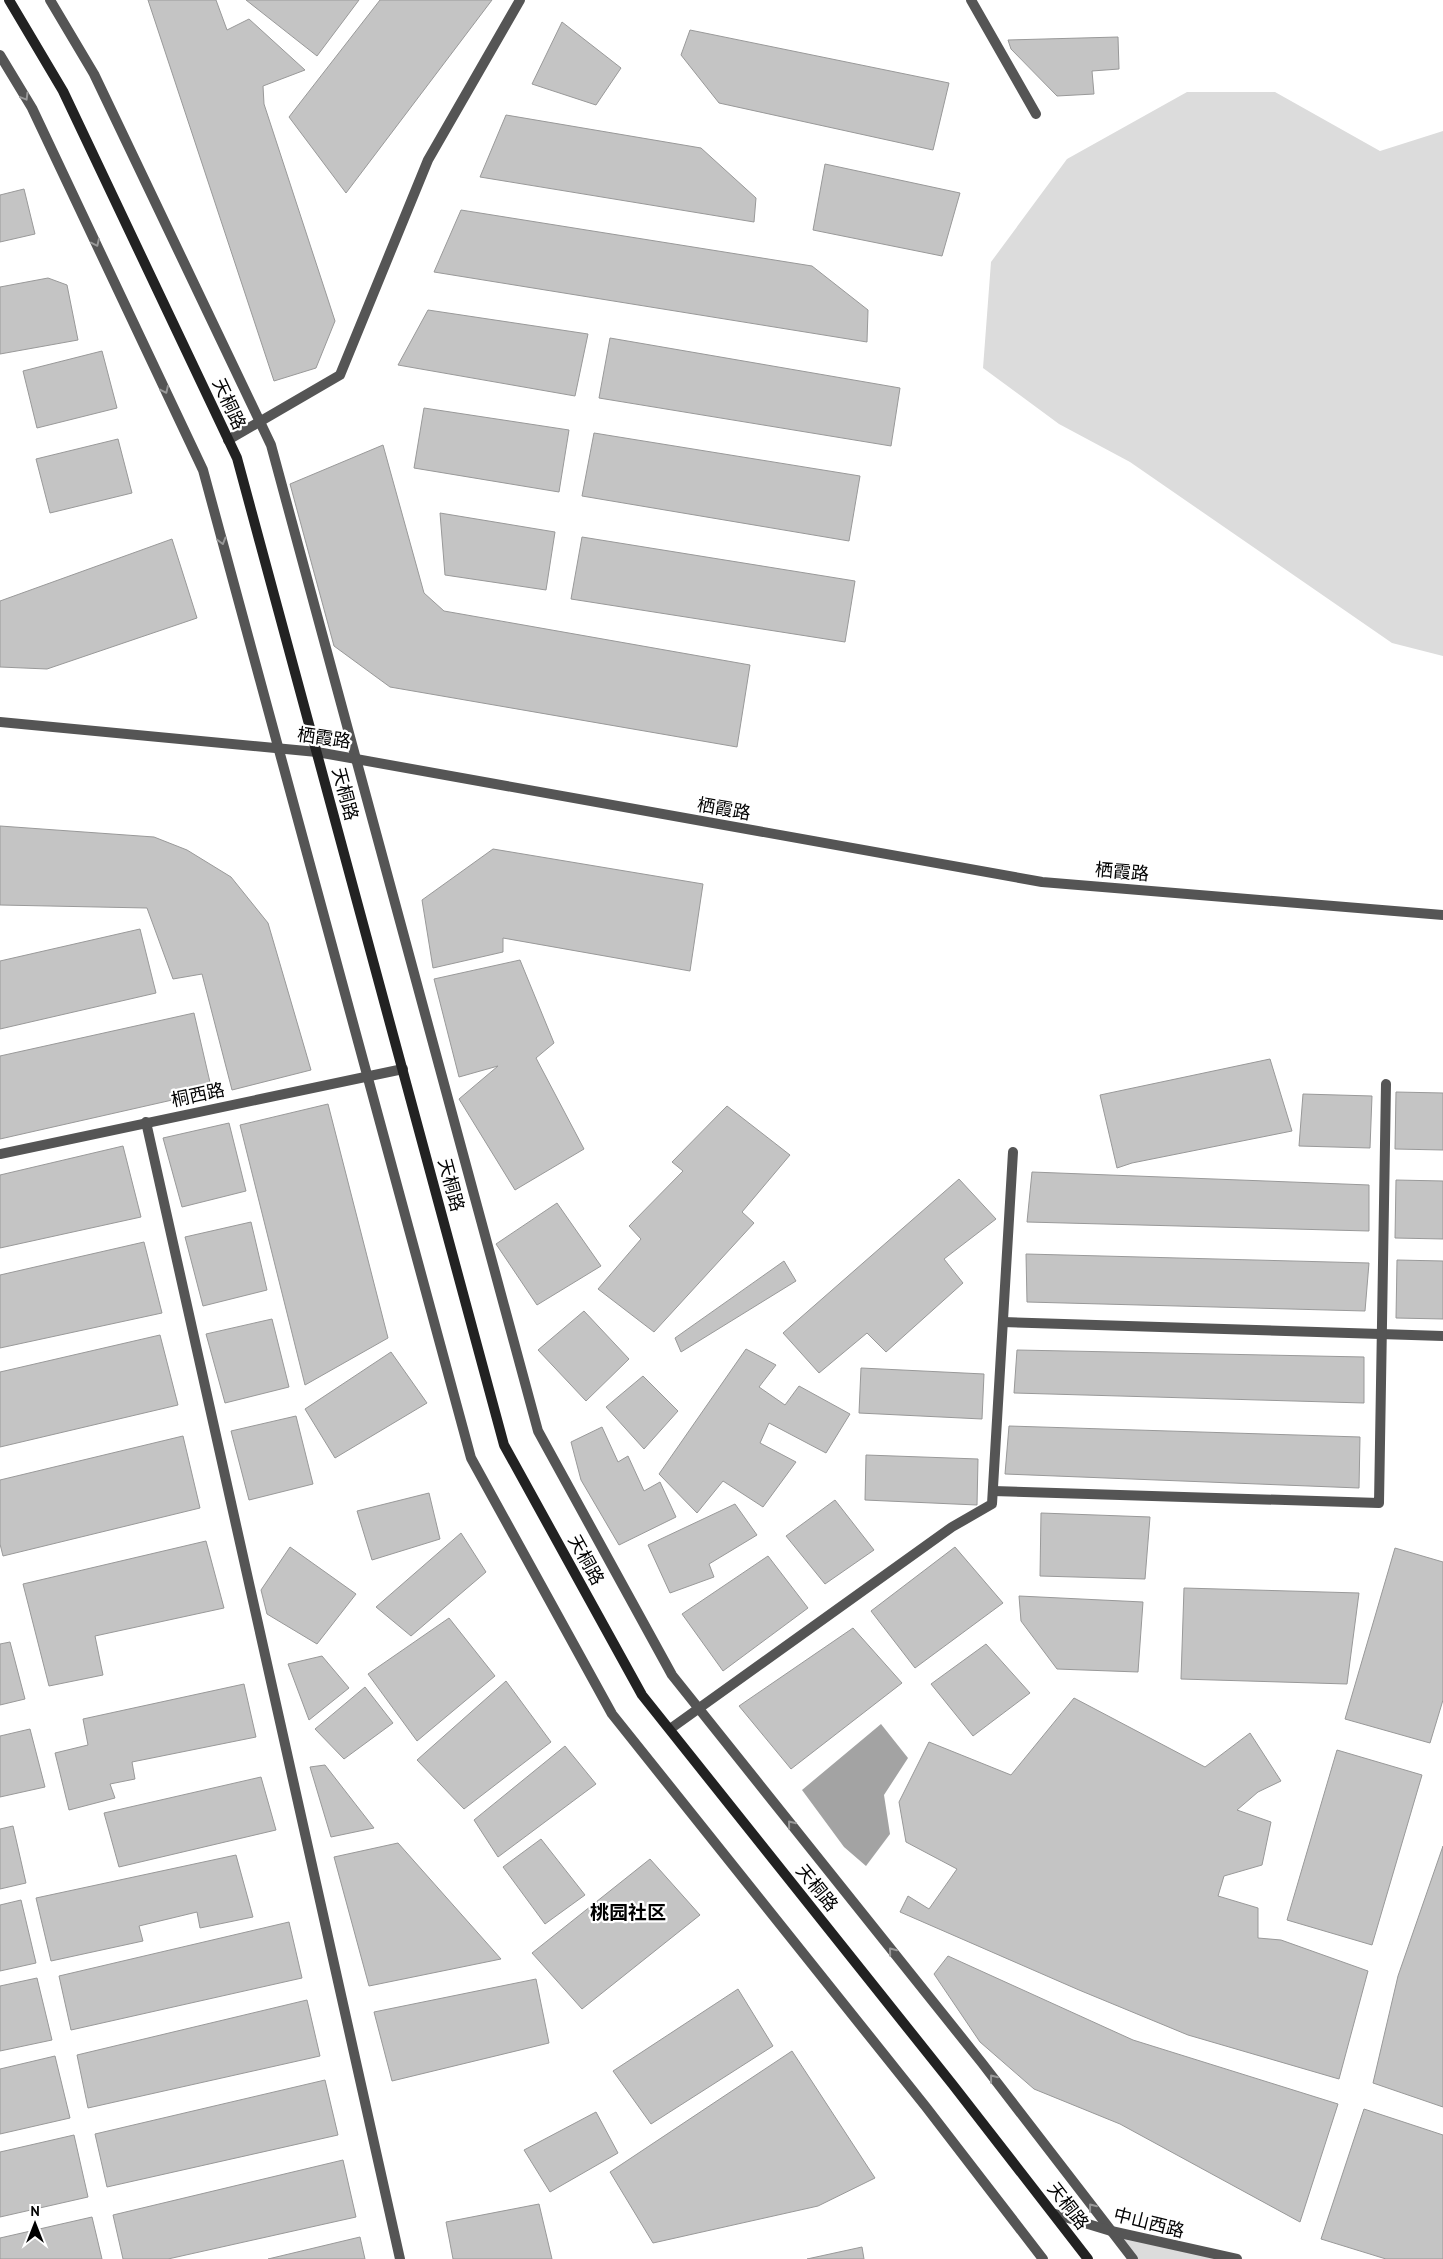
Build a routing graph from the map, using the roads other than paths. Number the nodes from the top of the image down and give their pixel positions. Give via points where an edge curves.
1 (8, 0) edge
2 (50, 0) edge
3 (520, 0) edge
4 (970, 0) edge
5 (0, 55) edge
6 (1036, 114) dead end
7 (259, 422) junction
8 (228, 440) junction
9 (0, 722) edge
10 (278, 749) junction
11 (317, 752) junction
12 (355, 759) junction
13 (1443, 915) edge
14 (402, 1069) junction
15 (366, 1077) junction
16 (1386, 1084) dead end
17 (146, 1122) junction
18 (1013, 1152) dead end
19 (0, 1154) edge
20 (1003, 1322) junction
21 (1443, 1336) edge
22 (993, 1491) junction
23 (670, 1729) junction
24 (1055, 2214) junction
25 (1111, 2230) junction
26 (400, 2259) edge
27 (1043, 2259) edge
28 (1088, 2259) edge
29 (1133, 2259) edge
30 (1237, 2259) edge

1 - 8 main road, 天桐路 via 63,91
2 - 7 street via 94,74
3 - 7 street via 428,160 340,374
4 - 6 street
5 -> 10 street via 32,108 204,470
7 - 8 street
7 - 12 street via 270,446
8 - 11 main road, 天桐路 via 237,458
9 - 10 street, 栖霞路
10 - 11 street, 栖霞路
10 - 15 street
11 - 12 street, 栖霞路
11 - 14 main road, 天桐路
12 - 13 street, 栖霞路 via 1042,882
25 -> 12 street via 672,1674 538,1431
14 - 15 street, 桐西路
14 - 23 main road, 天桐路 via 504,1445 642,1694
15 - 17 street, 桐西路
15 - 27 street via 471,1458 612,1714 926,2107
16 - 22 street via 1379,1503
17 - 19 street, 桐西路
17 - 26 street
18 - 20 street
20 - 21 street
20 - 22 street
22 - 23 street via 992,1504 952,1527
23 - 24 main road, 天桐路
24 - 25 street, 中山西路
24 - 28 main road, 天桐路
25 - 29 street
25 - 30 street, 中山西路

